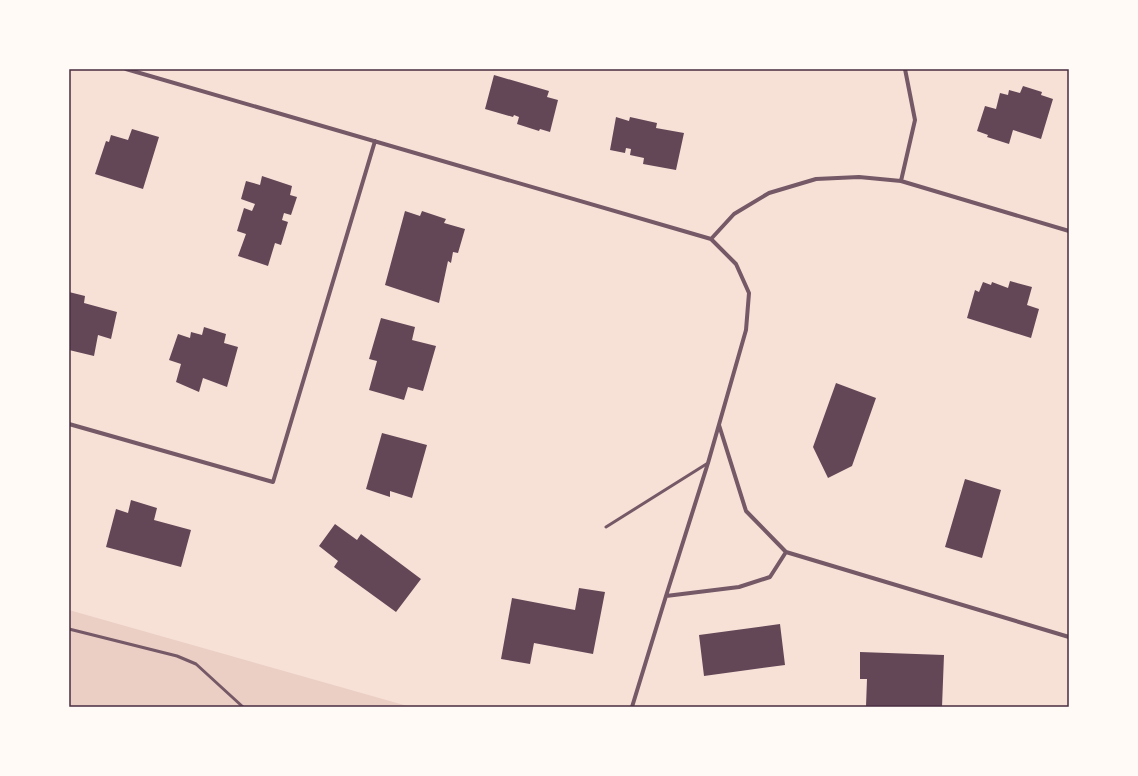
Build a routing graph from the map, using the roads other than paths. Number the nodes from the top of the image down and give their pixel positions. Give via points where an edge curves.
1 (126, 69) edge
2 (905, 69) edge
3 (375, 142) junction
4 (901, 181) junction
5 (1069, 231) edge
6 (711, 240) junction
7 (69, 424) edge
8 (719, 425) junction
9 (708, 463) junction
10 (606, 527) dead end
11 (786, 552) junction
12 (666, 596) junction
13 (69, 629) edge
14 (1069, 637) edge
15 (243, 707) edge
16 (632, 707) edge

1 - 3 street
2 - 4 street via 915,120
3 - 6 street
3 - 7 street via 273,482
4 - 5 street
4 - 6 street via 859,177 816,180 769,193 734,214
6 - 8 street via 736,264 749,293 746,330
8 - 9 street
8 - 11 street via 746,511
9 - 10 lane
9 - 12 street
11 - 12 street via 770,577 739,587
11 - 14 street
12 - 16 street
13 - 15 lane via 177,656 196,664

